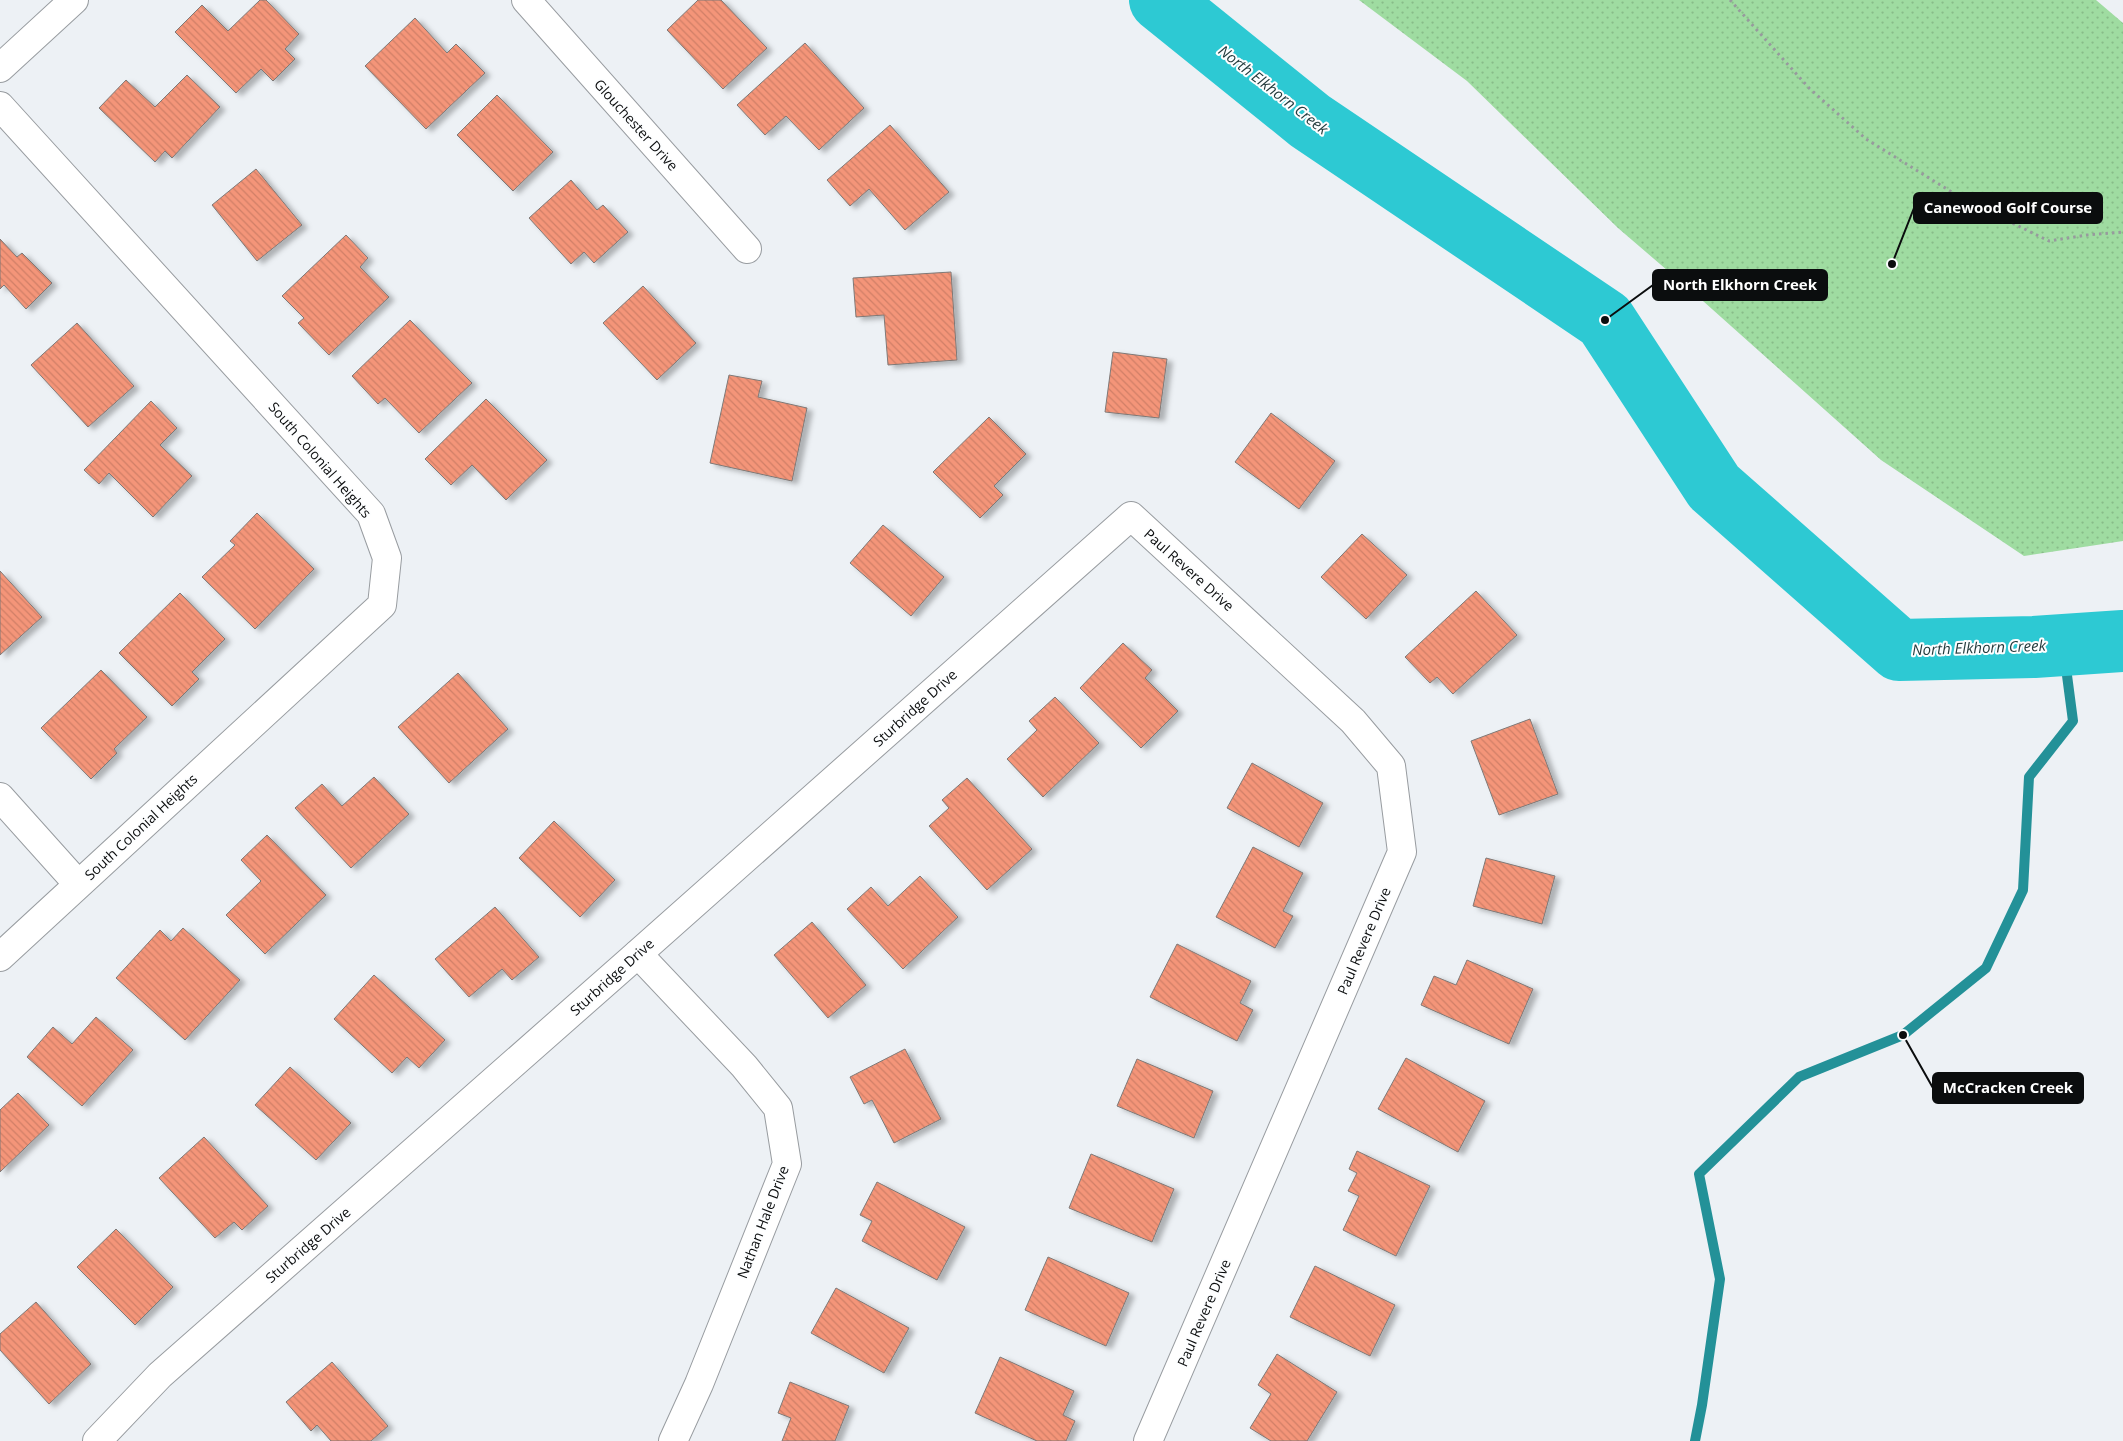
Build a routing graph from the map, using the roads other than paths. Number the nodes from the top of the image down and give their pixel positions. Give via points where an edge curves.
1 (74, 0) edge
2 (526, 0) edge
3 (0, 68) edge
4 (0, 106) edge
5 (747, 249) dead end
6 (1131, 516) joint
7 (0, 798) edge
8 (78, 884) junction
9 (638, 954) junction
10 (0, 957) edge
11 (97, 1441) edge
12 (673, 1441) edge
13 (1148, 1441) edge

1 - 3 street
2 - 5 street, Glouchester Drive
4 - 8 street, South Colonial Heights via 371,514 387,558 382,605
6 - 9 street, Sturbridge Drive
6 - 13 street, Paul Revere Drive via 1354,721 1391,766 1402,852
7 - 8 street
8 - 10 street, South Colonial Heights
9 - 11 street, Sturbridge Drive via 160,1376
9 - 12 street, Nathan Hale Drive via 744,1066 778,1108 787,1164

